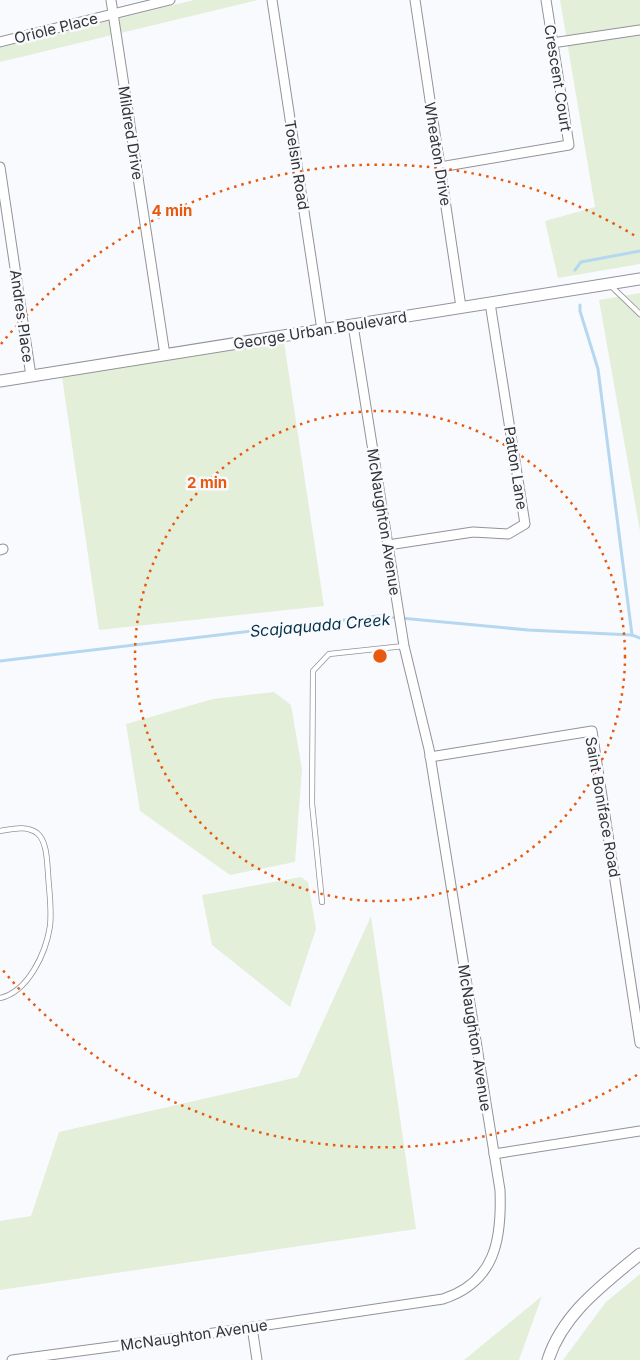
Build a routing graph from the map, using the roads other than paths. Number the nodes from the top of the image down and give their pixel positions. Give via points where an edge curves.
1 (112, 0) edge
2 (170, 0) edge
3 (272, 0) edge
4 (415, 0) edge
5 (546, 0) edge
6 (114, 14) junction
7 (640, 30) edge
8 (0, 42) edge
9 (552, 43) junction
10 (0, 167) edge
11 (440, 167) junction
12 (640, 279) edge
13 (608, 284) junction
14 (490, 303) junction
15 (461, 307) junction
16 (640, 314) edge
17 (353, 325) junction
18 (322, 330) junction
19 (165, 355) junction
20 (31, 376) junction
21 (0, 381) edge
22 (388, 545) junction
23 (404, 646) junction
24 (430, 756) junction
25 (0, 831) edge
26 (322, 902) dead end
27 (0, 998) edge
28 (640, 1044) edge
29 (640, 1131) edge
30 (494, 1154) junction
31 (640, 1254) edge
32 (252, 1327) junction
33 (12, 1360) edge
34 (257, 1360) edge
35 (548, 1360) edge

1 - 6 street, Mildred Drive
2 - 6 street, Oriole Place
3 - 18 street, Toelsin Road
4 - 11 street, Wheaton Drive
5 - 9 street, Crescent Court
6 - 8 street, Oriole Place
6 - 19 street, Mildred Drive
7 - 9 street
9 - 11 street, Crescent Court via 569,145
10 - 20 street, Andres Place
11 - 15 street, Wheaton Drive
12 - 13 street, George Urban Boulevard
13 - 14 street, George Urban Boulevard
13 - 16 lane
14 - 15 street, George Urban Boulevard
14 - 22 street, Patton Lane via 525,524 508,534 473,532
15 - 17 street, George Urban Boulevard
17 - 18 street, George Urban Boulevard
17 - 22 street, McNaughton Avenue
18 - 19 street, George Urban Boulevard
19 - 20 street, George Urban Boulevard
20 - 21 street, George Urban Boulevard
22 - 23 street, McNaughton Avenue
23 - 24 street, McNaughton Avenue
23 - 26 lane via 329,654 313,671 312,803
24 - 28 street, Saint Boniface Road via 592,731
24 - 30 street, McNaughton Avenue
25 - 27 lane via 24,828 39,835 47,861 51,908 47,940 30,975 22,986
29 - 30 street
30 - 32 street, McNaughton Avenue via 500,1190 499,1229 486,1270 466,1289 443,1299
31 - 35 street via 576,1311 557,1338
32 - 33 street, McNaughton Avenue
32 - 34 street

